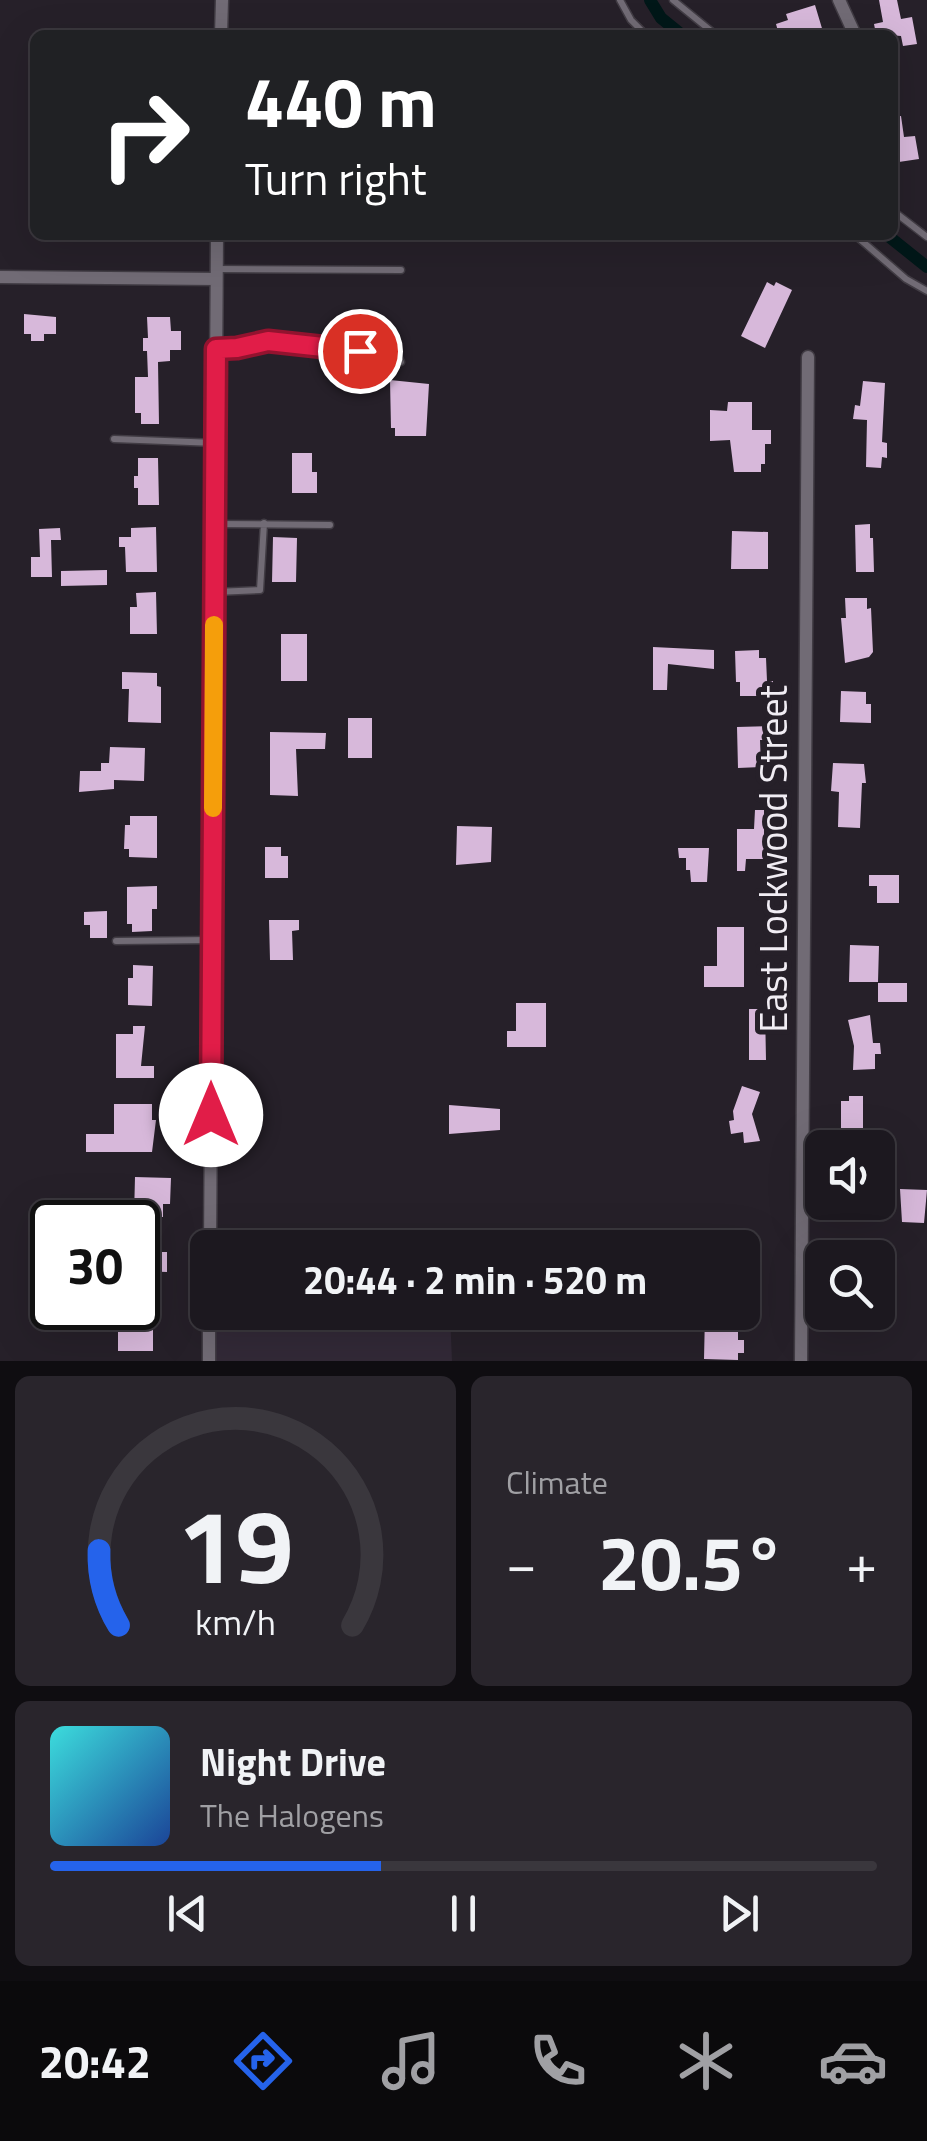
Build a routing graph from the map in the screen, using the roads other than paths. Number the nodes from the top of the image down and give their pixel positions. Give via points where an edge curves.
1 (222, 0) edge
2 (620, 0) edge
3 (672, 0) edge
4 (840, 0) edge
5 (221, 30) edge
6 (641, 30) edge
7 (710, 30) edge
8 (853, 30) edge
9 (898, 214) edge
10 (927, 236) edge
11 (218, 240) edge
12 (861, 240) edge
13 (400, 270) dead end
14 (217, 274) junction
15 (0, 277) edge
16 (927, 291) edge
17 (216, 349) junction
18 (808, 357) dead end
19 (401, 362) dead end
20 (114, 439) dead end
21 (216, 443) junction
22 (215, 524) junction
23 (264, 524) junction
24 (330, 525) dead end
25 (215, 592) junction
26 (212, 940) junction
27 (116, 941) dead end
28 (210, 1230) edge
29 (210, 1330) edge
30 (209, 1361) edge
31 (801, 1361) edge

1 - 5 street
2 - 6 lane
3 - 7 lane
4 - 8 street
9 - 10 lane
11 - 14 street
12 - 16 lane
13 - 14 lane
14 - 15 street
14 - 17 street
17 - 19 lane via 268,341 398,356
17 - 21 street
18 - 31 street, East Lockwood Street
20 - 21 lane
21 - 22 street
22 - 23 lane
22 - 25 street
23 - 24 lane
23 - 25 lane via 260,590
25 - 26 street
26 - 27 lane
26 - 28 street
29 - 30 street

